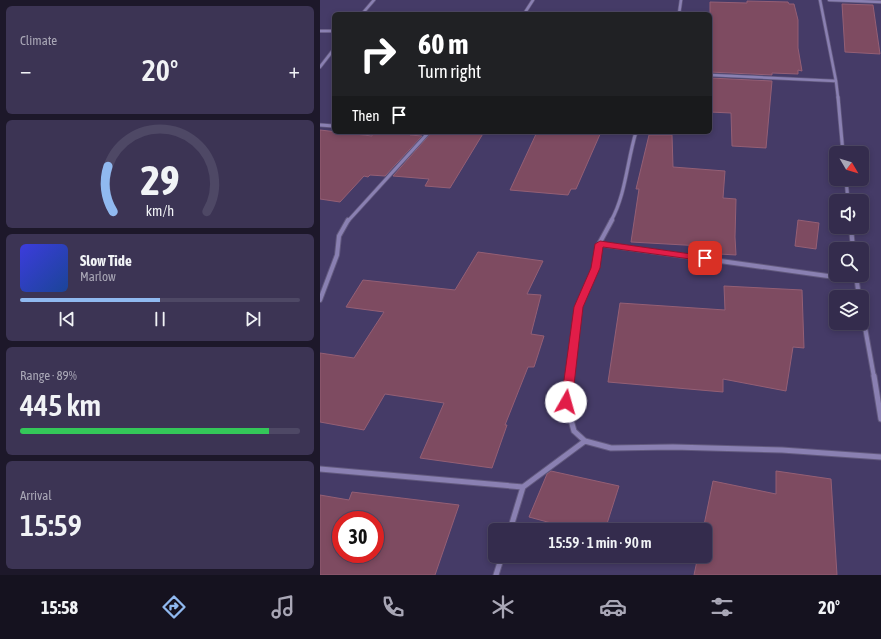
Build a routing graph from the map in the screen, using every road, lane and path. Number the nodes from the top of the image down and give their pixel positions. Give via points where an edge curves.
1 (374, 0) edge
2 (534, 0) edge
3 (681, 0) edge
4 (820, 0) edge
5 (829, 0) edge
6 (881, 2) edge
7 (364, 12) edge
8 (525, 12) edge
9 (679, 12) edge
10 (320, 31) edge
11 (332, 31) edge
12 (332, 52) edge
13 (320, 67) edge
14 (712, 75) edge
15 (836, 81) junction
16 (320, 125) edge
17 (332, 126) edge
18 (427, 134) edge
19 (635, 134) edge
20 (843, 146) edge
21 (600, 244) junction
22 (829, 274) edge
23 (320, 300) edge
24 (865, 330) edge
25 (881, 419) edge
26 (585, 441) junction
27 (881, 457) edge
28 (320, 470) edge
29 (523, 487) junction
30 (512, 523) edge
31 (500, 563) edge
32 (496, 575) edge

1 - 7 street
2 - 8 street
3 - 9 street
4 - 15 street
5 - 6 street
10 - 11 street
12 - 13 street
14 - 15 street
15 - 20 street
16 - 17 street
18 - 23 street via 349,219 339,236 337,255
19 - 21 street via 619,207
21 - 22 street
21 - 26 street via 595,268 579,307 566,402 574,430
24 - 25 street
26 - 27 street via 611,448 782,450
26 - 29 street
28 - 29 street
29 - 30 street
31 - 32 street

